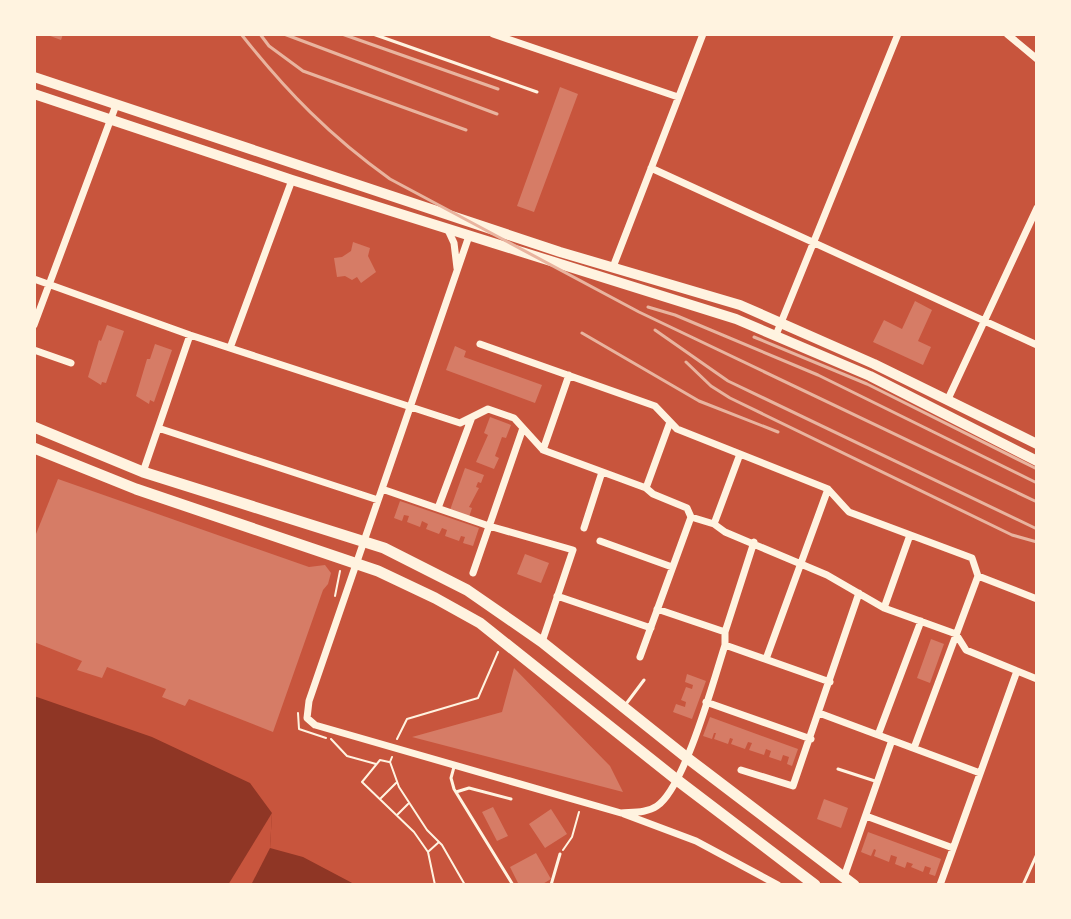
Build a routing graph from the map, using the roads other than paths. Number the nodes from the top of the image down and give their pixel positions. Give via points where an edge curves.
1 (373, 34) edge
2 (493, 34) edge
3 (525, 34) edge
4 (703, 34) edge
5 (898, 34) edge
6 (1007, 34) edge
7 (521, 44) junction
8 (1037, 59) edge
9 (34, 77) edge
10 (537, 92) dead end
11 (34, 94) edge
12 (678, 97) junction
13 (116, 105) junction
14 (111, 120) junction
15 (651, 168) junction
16 (292, 180) junction
17 (426, 208) junction
18 (1037, 208) edge
19 (448, 230) junction
20 (469, 236) junction
21 (814, 243) junction
22 (613, 267) junction
23 (457, 270) junction
24 (580, 272) junction
25 (34, 279) edge
26 (48, 284) junction
27 (984, 321) junction
28 (781, 323) junction
29 (34, 325) edge
30 (190, 335) junction
31 (776, 335) junction
32 (480, 344) dead end
33 (1037, 345) edge
34 (230, 348) junction
35 (34, 350) edge
36 (71, 363) dead end
37 (569, 375) junction
38 (948, 399) junction
39 (410, 407) junction
40 (472, 417) junction
41 (670, 422) junction
42 (34, 427) edge
43 (158, 428) junction
44 (523, 428) junction
45 (1037, 444) edge
46 (34, 448) edge
47 (543, 450) junction
48 (740, 454) junction
49 (1037, 461) edge
50 (143, 472) junction
51 (602, 472) junction
52 (646, 488) junction
53 (382, 489) junction
54 (828, 489) junction
55 (378, 500) junction
56 (438, 508) junction
57 (691, 517) junction
58 (714, 524) junction
59 (489, 526) junction
60 (584, 528) dead end
61 (910, 535) junction
62 (600, 541) dead end
63 (364, 542) junction
64 (754, 542) junction
65 (799, 563) junction
66 (357, 564) junction
67 (672, 567) junction
68 (473, 573) dead end
69 (978, 576) junction
70 (859, 593) junction
71 (557, 596) junction
72 (1037, 599) edge
73 (884, 608) junction
74 (657, 609) junction
75 (921, 621) junction
76 (651, 628) junction
77 (725, 632) junction
78 (956, 634) junction
79 (542, 642) junction
80 (725, 645) junction
81 (640, 657) dead end
82 (766, 659) junction
83 (1017, 671) junction
84 (1037, 679) edge
85 (644, 680) dead end
86 (830, 682) junction
87 (706, 702) junction
88 (624, 707) junction
89 (819, 713) junction
90 (878, 735) junction
91 (811, 739) junction
92 (892, 740) junction
93 (914, 748) junction
94 (686, 757) junction
95 (454, 764) junction
96 (838, 769) dead end
97 (741, 770) dead end
98 (980, 773) junction
99 (677, 780) junction
100 (878, 782) junction
101 (456, 792) junction
102 (511, 799) dead end
103 (621, 813) junction
104 (866, 816) junction
105 (953, 848) junction
106 (560, 854) road end
107 (1037, 854) edge
108 (849, 881) edge
109 (513, 885) edge
110 (551, 885) edge
111 (778, 885) edge
112 (815, 885) edge
113 (940, 885) edge
114 (1023, 885) edge

1 - 10 lane
2 - 7 street
3 - 7 street
4 - 12 street
5 - 21 street
6 - 8 street
7 - 12 street
9 - 13 main road
11 - 14 main road
12 - 15 street
13 - 14 street
13 - 17 main road
14 - 16 main road
14 - 26 street
15 - 21 street
15 - 22 street
16 - 19 main road
16 - 34 street
17 - 19 main road
17 - 22 main road
18 - 27 street
19 - 20 main road
19 - 23 street
20 - 23 street
20 - 24 main road
21 - 27 street
21 - 28 street
22 - 24 main road
22 - 28 main road
23 - 39 street
24 - 31 main road via 693,304
25 - 26 street
26 - 29 street
26 - 30 street
27 - 33 street
27 - 38 street
28 - 31 street
28 - 38 main road
30 - 34 street
30 - 43 street
31 - 49 main road
32 - 37 street
34 - 39 street
35 - 36 street
37 - 41 street via 655,406
37 - 47 street
38 - 45 main road
39 - 40 street via 460,423
39 - 53 street
40 - 44 street via 488,409 514,418
40 - 56 street
41 - 48 street
41 - 52 street
42 - 50 highway
43 - 50 street
43 - 55 street
44 - 47 street
44 - 59 street
46 - 66 highway via 136,489
47 - 51 street
48 - 54 street
48 - 58 street
50 - 63 highway
51 - 52 street
51 - 60 street
52 - 57 street via 687,508
53 - 55 street
53 - 56 street
54 - 61 street via 849,512
54 - 65 street
55 - 63 street
56 - 59 street
57 - 58 street
57 - 67 street
58 - 64 street
59 - 68 street
59 - 71 street via 573,550
61 - 69 street via 972,558
61 - 73 street
62 - 67 street
63 - 66 street
63 - 79 highway via 467,590
64 - 65 street
64 - 77 street
65 - 70 street
65 - 82 street
66 - 95 street via 307,718 315,725
66 - 99 highway via 480,623
67 - 74 street
69 - 72 street
69 - 78 street
70 - 73 street
70 - 86 street
71 - 76 street
71 - 79 street
73 - 75 street
74 - 76 street
74 - 77 street
75 - 78 street
75 - 90 street
76 - 81 street
77 - 80 street
78 - 83 street via 966,650
78 - 93 street
79 - 88 highway
80 - 82 street
80 - 87 street
82 - 86 street
83 - 84 street
83 - 98 street
85 - 88 lane
86 - 89 street
87 - 91 street
87 - 94 street
88 - 94 highway
89 - 90 street
89 - 91 street
90 - 92 street
91 - 97 street via 793,786
92 - 93 street
92 - 100 street
93 - 98 street
94 - 99 street
94 - 108 highway
95 - 101 lane
95 - 103 street
96 - 100 lane
98 - 105 street
99 - 103 street via 657,806
99 - 112 highway
100 - 104 street
101 - 102 lane via 469,788
101 - 109 lane
103 - 111 street via 696,841
104 - 105 street
104 - 108 street
105 - 113 street
106 - 110 lane
107 - 114 lane

